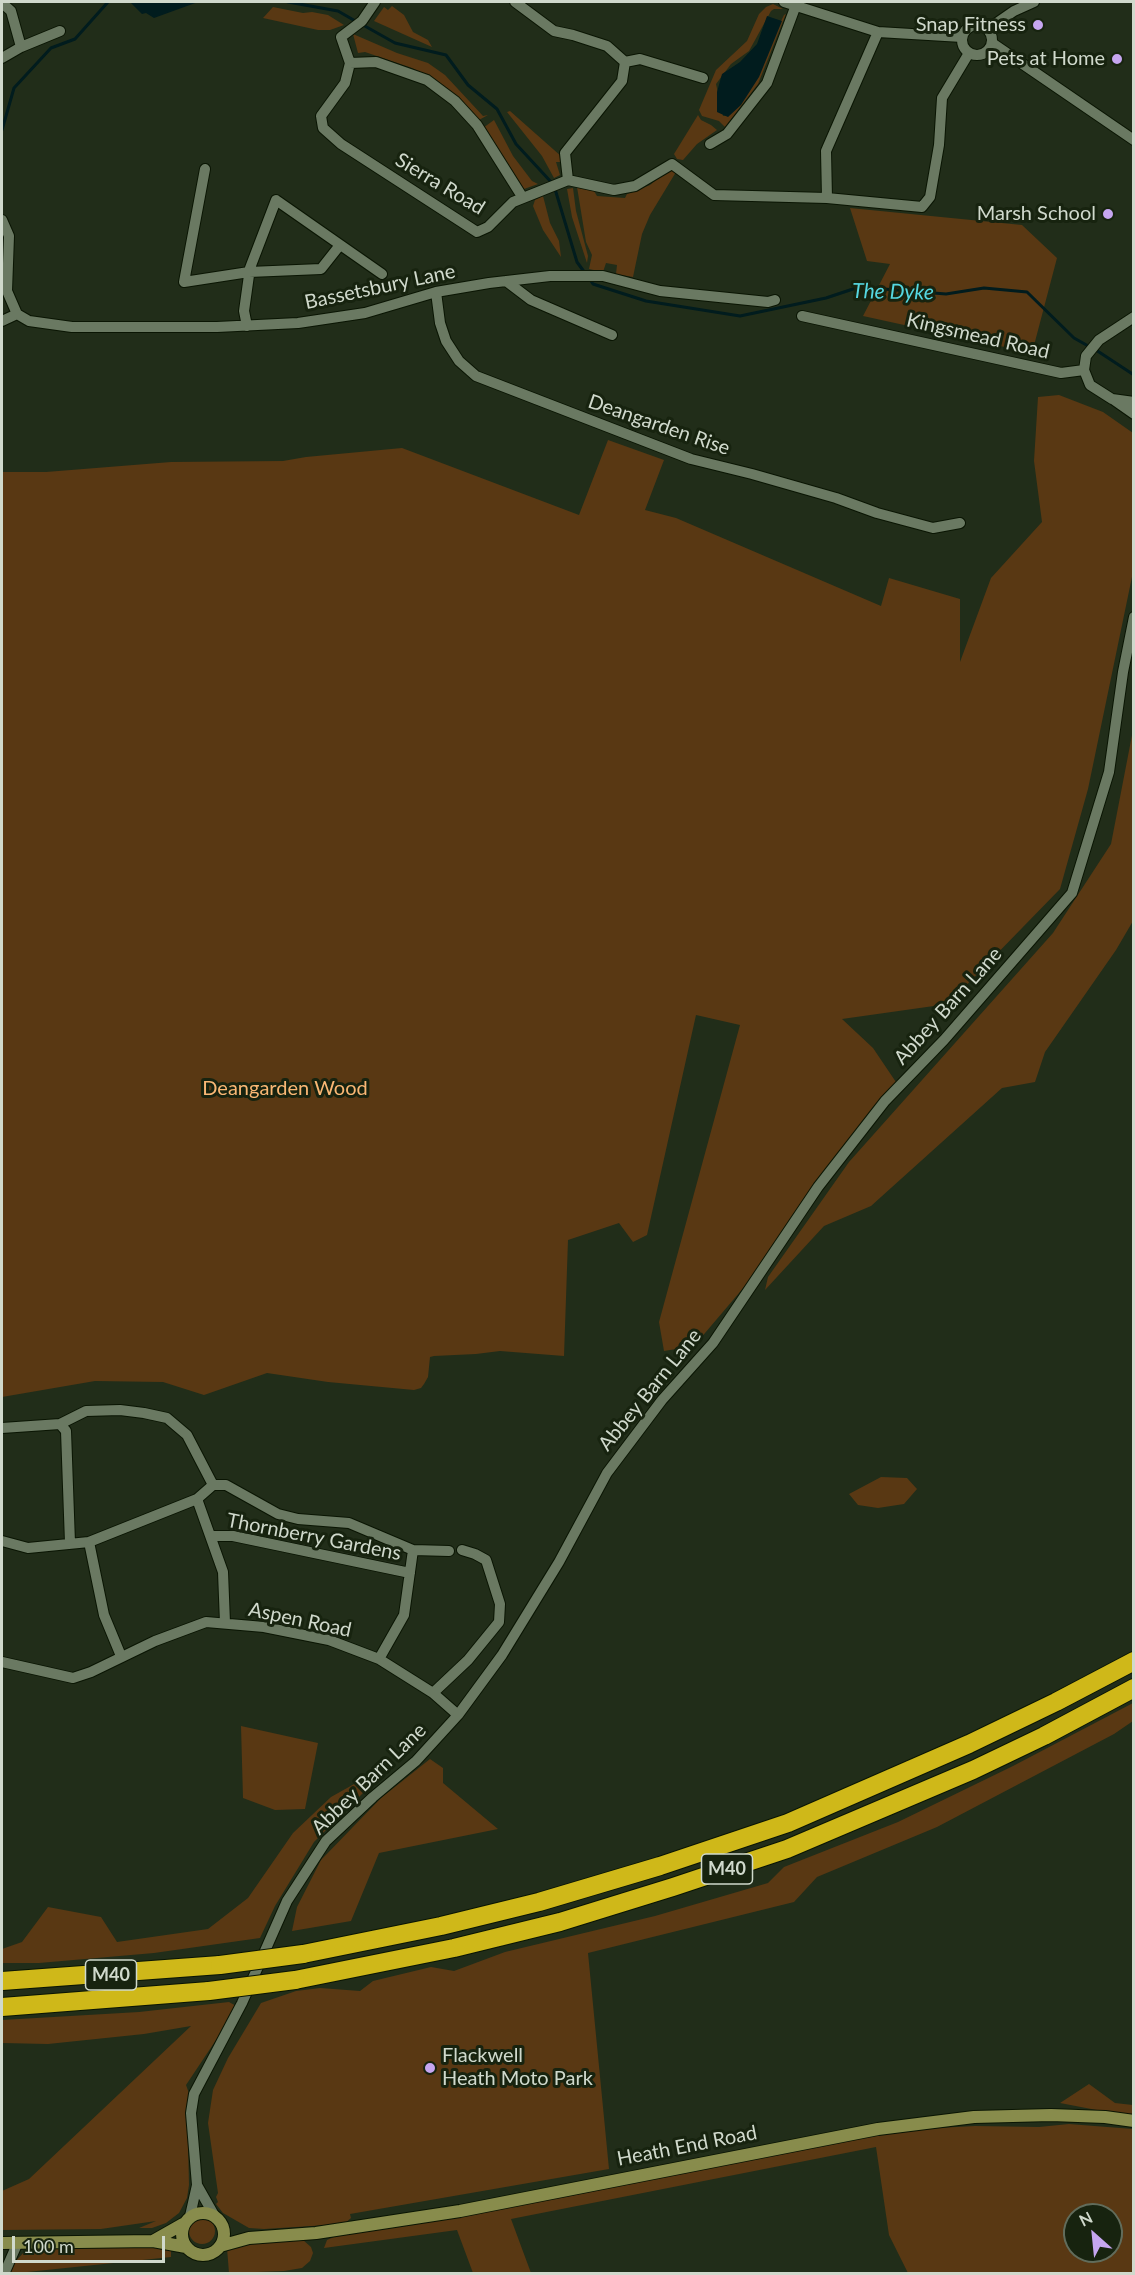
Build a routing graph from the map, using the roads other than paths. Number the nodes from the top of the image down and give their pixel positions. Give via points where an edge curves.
1 (371, 2) edge
2 (515, 2) edge
3 (784, 2) edge
4 (1034, 2) edge
5 (2, 3) edge
6 (796, 5) junction
7 (988, 29) junction
8 (60, 31) dead end
9 (878, 32) junction
10 (962, 37) junction
11 (992, 43) junction
12 (21, 46) junction
13 (969, 53) junction
14 (2, 58) edge
15 (625, 62) junction
16 (350, 63) junction
17 (703, 78) dead end
18 (1134, 140) edge
19 (710, 144) dead end
20 (205, 169) dead end
21 (565, 182) junction
22 (523, 198) junction
23 (827, 198) junction
24 (2, 220) edge
25 (340, 245) junction
26 (249, 273) junction
27 (382, 274) dead end
28 (506, 281) junction
29 (436, 292) junction
30 (775, 300) dead end
31 (17, 314) junction
32 (802, 316) dead end
33 (1134, 317) edge
34 (2, 321) edge
35 (247, 326) junction
36 (612, 335) dead end
37 (1084, 370) junction
38 (1112, 399) junction
39 (1134, 402) edge
40 (1134, 414) edge
41 (960, 523) dead end
42 (1134, 616) edge
43 (60, 1424) junction
44 (2, 1428) edge
45 (213, 1485) junction
46 (197, 1498) junction
47 (211, 1536) junction
48 (2, 1541) edge
49 (89, 1542) junction
50 (70, 1543) junction
51 (413, 1550) junction
52 (462, 1550) dead end
53 (449, 1551) dead end
54 (410, 1573) junction
55 (225, 1623) junction
56 (121, 1656) junction
57 (379, 1659) junction
58 (1134, 1661) edge
59 (2, 1662) edge
60 (1134, 1688) edge
61 (433, 1693) junction
62 (458, 1716) junction
63 (2, 1982) edge
64 (2, 2007) edge
65 (1134, 2121) edge
66 (197, 2185) junction
67 (214, 2215) junction
68 (187, 2220) junction
69 (223, 2226) junction
70 (249, 2238) junction
71 (153, 2241) junction
72 (18, 2242) junction
73 (2, 2243) edge
74 (220, 2246) junction
75 (186, 2247) junction
76 (4, 2274) edge

1 - 16 street via 362,21 341,37
2 - 15 street via 554,31 607,46
3 - 6 street
4 - 7 street
5 - 12 street via 11,11
6 - 9 street
6 - 19 street via 767,83 727,134
7 - 10 street via 975,25 966,29
7 - 11 street
8 - 12 street
9 - 10 street
9 - 23 street via 826,151
10 - 13 street
11 - 13 street via 982,55
11 - 18 street
12 - 14 street
13 - 23 street via 942,98 930,197 922,207
15 - 17 street via 640,59
15 - 21 street via 622,81 565,153
16 - 22 street via 376,62 427,80 455,101 477,125
16 - 22 street, Sierra Road via 345,83 321,116 323,128 341,144 477,232
20 - 26 street via 184,282
21 - 22 street, Sierra Road
21 - 23 street via 614,190 635,186 672,164 714,195
24 - 31 street via 9,236 7,291
25 - 26 street via 321,269
25 - 26 street via 276,200
25 - 27 street
26 - 35 street via 244,311
28 - 29 street, Bassetsbury Lane
28 - 30 street, Bassetsbury Lane via 600,276 660,291
28 - 36 street via 531,300
29 - 35 street, Bassetsbury Lane via 365,313
29 - 41 street, Deangarden Rise via 447,341 459,361 477,376 691,459 836,498 932,533
31 - 34 street
31 - 35 street, Bassetsbury Lane via 29,321 72,327
32 - 37 street, Kingsmead Road via 1061,373
33 - 37 street via 1099,340 1086,356
37 - 38 street via 1090,385
38 - 39 street
38 - 40 street
42 - 62 street, Abbey Barn Lane via 1110,772 1072,893 944,1040 885,1101 818,1186 713,1343 662,1400 607,1473 508,1646
43 - 44 street
43 - 45 street via 86,1411 120,1410 166,1418 187,1436
43 - 50 street via 66,1431
45 - 46 street
45 - 51 street via 226,1485 278,1514 298,1520 349,1523
46 - 47 street
46 - 49 street
47 - 54 street, Thornberry Gardens via 233,1536
47 - 55 street via 223,1572
48 - 50 street via 28,1548
49 - 50 street
49 - 56 street via 104,1615
51 - 53 street
51 - 54 street
52 - 61 street via 486,1560 500,1604 499,1622 468,1660
54 - 57 street via 404,1615
55 - 56 street, Aspen Road via 206,1622
55 - 57 street, Aspen Road via 328,1640
56 - 59 street, Aspen Road via 73,1678
57 - 61 street, Aspen Road
58 - 63 highway, M40, bridge via 969,1744 788,1823 539,1902 303,1954 220,1965
60 - 64 highway, M40, bridge via 973,1770 787,1849 560,1922 296,1980
61 - 62 street, Aspen Road
62 - 66 street, Abbey Barn Lane via 416,1761 326,1841 287,1901 242,2003 194,2094 191,2113
65 - 70 street, Heath End Road via 1051,2115 974,2117 878,2128 460,2211 316,2233
66 - 67 street, Abbey Barn Lane
66 - 68 street, Abbey Barn Lane
67 - 68 street via 200,2212
67 - 69 street
68 - 71 street
68 - 75 street via 182,2238
69 - 70 street, Heath End Road
69 - 74 street
70 - 74 street, Heath End Road
71 - 72 street
71 - 75 street
72 - 73 street
72 - 76 street
74 - 75 street via 202,2255

